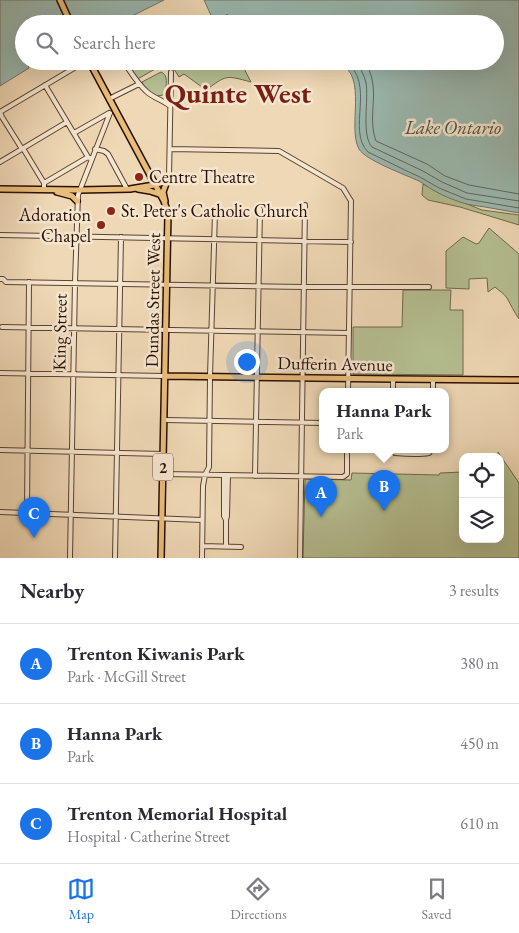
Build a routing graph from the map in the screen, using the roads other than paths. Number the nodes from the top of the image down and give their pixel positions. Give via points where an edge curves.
1 (60, 0) edge
2 (67, 15) edge
3 (72, 70) edge
4 (93, 70) edge
5 (129, 70) edge
6 (171, 72) dead end
7 (139, 84) junction
8 (46, 85) junction
9 (109, 99) junction
10 (170, 99) junction
11 (158, 100) junction
12 (170, 106) junction
13 (0, 112) edge
14 (112, 112) junction
15 (67, 122) junction
16 (74, 133) junction
17 (22, 149) junction
18 (95, 149) junction
19 (170, 149) junction
20 (90, 158) junction
21 (0, 162) edge
22 (167, 181) junction
23 (44, 183) junction
24 (154, 185) junction
25 (130, 188) junction
26 (0, 189) edge
27 (44, 190) junction
28 (52, 190) junction
29 (79, 190) junction
30 (160, 194) junction
31 (77, 202) junction
32 (305, 205) dead end
33 (166, 206) junction
34 (260, 209) dead end
35 (215, 214) dead end
36 (0, 234) edge
37 (76, 236) junction
38 (122, 237) junction
39 (168, 238) junction
40 (214, 239) junction
41 (259, 240) junction
42 (305, 241) junction
43 (351, 242) junction
44 (0, 279) edge
45 (29, 282) junction
46 (75, 282) junction
47 (121, 284) junction
48 (167, 285) junction
49 (213, 286) junction
50 (258, 286) junction
51 (304, 287) junction
52 (350, 287) junction
53 (429, 287) dead end
54 (2, 327) dead end
55 (28, 327) junction
56 (74, 329) junction
57 (120, 329) junction
58 (166, 330) junction
59 (212, 330) junction
60 (258, 331) junction
61 (304, 332) junction
62 (349, 333) junction
63 (0, 373) edge
64 (28, 373) junction
65 (74, 374) junction
66 (119, 375) junction
67 (165, 376) junction
68 (210, 376) junction
69 (258, 377) junction
70 (303, 378) junction
71 (348, 378) junction
72 (394, 379) junction
73 (433, 379) junction
74 (519, 380) edge
75 (348, 388) edge
76 (393, 388) edge
77 (433, 388) edge
78 (165, 420) junction
79 (210, 421) junction
80 (256, 422) junction
81 (302, 422) junction
82 (319, 423) edge
83 (0, 450) edge
84 (27, 451) junction
85 (72, 452) junction
86 (118, 453) junction
87 (347, 453) edge
88 (400, 453) edge
89 (429, 453) edge
90 (164, 454) junction
91 (163, 474) junction
92 (205, 475) junction
93 (226, 475) junction
94 (255, 476) junction
95 (302, 476) junction
96 (0, 512) edge
97 (27, 513) junction
98 (71, 515) junction
99 (116, 516) junction
100 (162, 518) junction
101 (202, 520) junction
102 (202, 546) junction
103 (226, 546) junction
104 (241, 547) dead end
105 (70, 558) edge
106 (115, 558) edge
107 (161, 558) edge
108 (202, 558) edge
109 (300, 558) edge

1 - 2 main road
3 - 8 street
4 - 9 main road, Dundas Street West
5 - 7 street
6 - 10 street
7 - 9 street
7 - 11 street
8 - 13 street
8 - 15 street
9 - 14 main road, Dundas Street West
10 - 11 street
10 - 12 street
11 - 12 street
12 - 19 street
13 - 17 street
14 - 16 street
14 - 18 street, King Street
14 - 24 main road, Dundas Street West
15 - 16 street
15 - 17 street
16 - 20 street
17 - 21 street
17 - 23 street
18 - 20 street, King Street
18 - 25 street via 104,151 111,158
19 - 22 street
19 - 43 street via 279,151 343,188 351,201
20 - 23 street
20 - 29 street, King Street
22 - 24 street
22 - 33 main road via 163,192
23 - 27 street
24 - 25 main road
24 - 30 main road, Dundas Street West / 2
25 - 29 main road
25 - 30 main road
26 - 27 main road
27 - 28 main road
28 - 29 main road
28 - 31 main road via 72,196
29 - 31 street, King Street
30 - 33 main road, Dundas Street West / 2
31 - 37 street, King Street
32 - 42 street
33 - 39 main road, Dundas Street West / 2
34 - 41 street
35 - 40 street
36 - 37 street
37 - 38 street
37 - 46 street, King Street
38 - 39 street
38 - 47 street
39 - 40 street
39 - 48 main road, Dundas Street West / 2
40 - 41 street
40 - 49 street
41 - 42 street
41 - 50 street
42 - 43 street
42 - 51 street
43 - 52 street
44 - 45 street
45 - 46 street
45 - 55 street
46 - 47 street
46 - 56 street, King Street
47 - 48 street
47 - 57 street
48 - 49 street
48 - 58 main road, Dundas Street West / 2
49 - 50 street
49 - 59 street
50 - 51 street
50 - 60 street
51 - 52 street
51 - 61 street
52 - 53 street
52 - 62 street
54 - 55 street
55 - 56 street
55 - 64 street
56 - 57 street
56 - 65 street, King Street
57 - 58 street
57 - 66 street
58 - 59 street
58 - 67 main road, Dundas Street West / 2
59 - 60 street
59 - 68 street
60 - 61 street
60 - 69 street
61 - 62 street
61 - 70 street
62 - 71 street
63 - 64 street, Dufferin Avenue
64 - 65 street, Dufferin Avenue
64 - 84 street
65 - 66 street, Dufferin Avenue
65 - 85 street, King Street
66 - 67 street, Dufferin Avenue
66 - 86 street
67 - 68 main road, Dufferin Avenue
67 - 78 main road, Dundas Street West / 2
68 - 69 main road, Dufferin Avenue
68 - 79 street
69 - 70 main road, Dufferin Avenue
69 - 80 street
70 - 71 main road, Dufferin Avenue
70 - 81 street
71 - 72 main road, Dufferin Avenue
71 - 75 street
72 - 73 main road, Dufferin Avenue
72 - 76 street
73 - 74 main road, Dufferin Avenue
73 - 77 street
78 - 79 street
78 - 90 main road, Dundas Street West / 2
79 - 80 street
79 - 92 street via 209,467
80 - 81 street
80 - 94 street
81 - 82 street
81 - 95 street
83 - 84 street
84 - 85 street
84 - 97 street
85 - 86 street
85 - 98 street, King Street
86 - 90 street
86 - 99 street
87 - 95 street via 347,470 343,477
88 - 89 street
90 - 91 main road, Dundas Street West / 2
91 - 92 street
91 - 100 main road, Dundas Street West / 2
92 - 93 street
92 - 101 street
93 - 94 street
93 - 103 street
94 - 95 street
95 - 109 street
96 - 97 street
97 - 98 street
98 - 99 street
98 - 105 street, King Street
99 - 100 street
99 - 106 street
100 - 101 street
100 - 107 main road, Dundas Street West / 2
101 - 102 street
102 - 103 street
102 - 108 street
103 - 104 street

